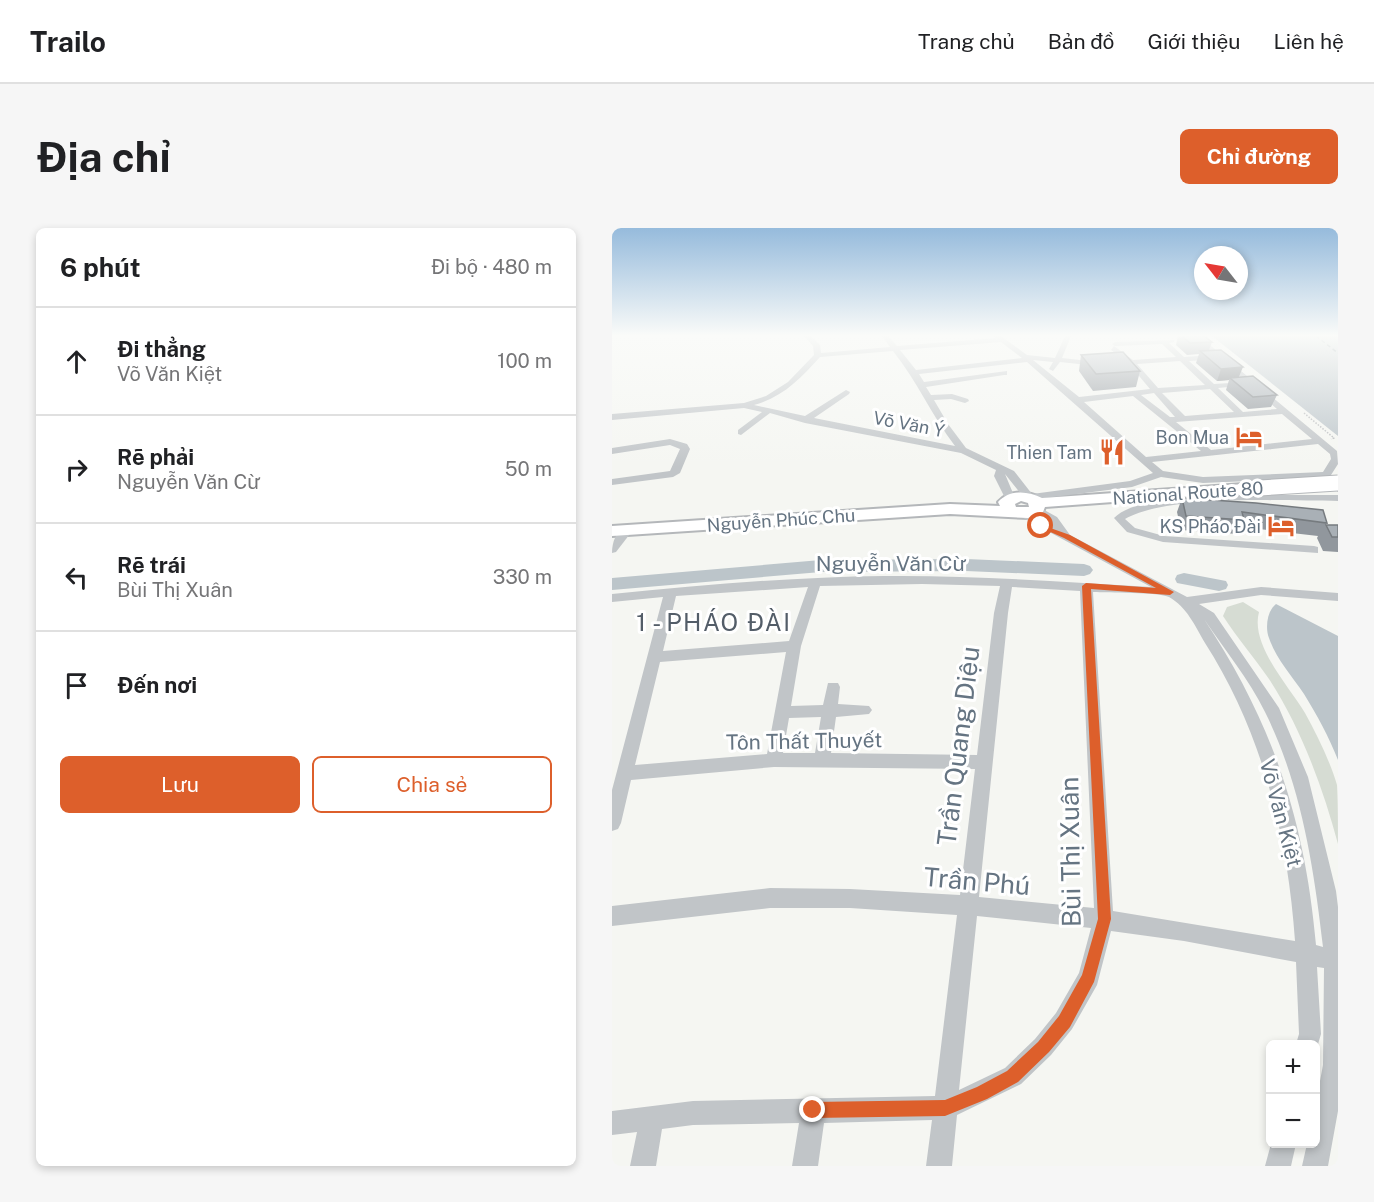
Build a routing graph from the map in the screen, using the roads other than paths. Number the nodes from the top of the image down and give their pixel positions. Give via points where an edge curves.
1 (796, 380) edge
2 (918, 380) edge
3 (957, 380) edge
4 (1054, 380) edge
5 (1145, 380) edge
6 (1204, 380) edge
7 (1249, 380) edge
8 (1253, 383) junction
9 (921, 385) junction
10 (1211, 386) junction
11 (1154, 391) junction
12 (846, 392) dead end
13 (1134, 393) junction
14 (929, 398) junction
15 (1078, 400) junction
16 (965, 401) dead end
17 (744, 405) junction
18 (768, 411) junction
19 (1286, 411) junction
20 (815, 413) junction
21 (1241, 414) junction
22 (612, 417) edge
23 (1182, 418) junction
24 (805, 420) junction
25 (852, 420) dead end
26 (1167, 420) junction
27 (741, 432) dead end
28 (1322, 441) junction
29 (963, 450) junction
30 (612, 452) edge
31 (1208, 452) junction
32 (1143, 460) junction
33 (1001, 469) junction
34 (1161, 474) junction
35 (1331, 479) edge
36 (612, 482) edge
37 (1338, 489) edge
38 (1226, 494) junction
39 (1338, 498) edge
40 (1034, 502) junction
41 (1013, 506) junction
42 (619, 530) edge
43 (1067, 537) junction
44 (612, 549) edge
45 (1314, 550) dead end
46 (815, 583) junction
47 (1007, 583) junction
48 (1086, 586) junction
49 (671, 592) junction
50 (1178, 597) junction
51 (1338, 597) edge
52 (612, 598) edge
53 (794, 646) junction
54 (655, 657) junction
55 (833, 687) dead end
56 (864, 710) dead end
57 (782, 712) junction
58 (830, 712) junction
59 (774, 760) junction
60 (822, 760) junction
61 (984, 762) junction
62 (625, 773) junction
63 (612, 823) edge
64 (967, 906) junction
65 (612, 916) edge
66 (1104, 919) junction
67 (1306, 953) junction
68 (1335, 960) junction
69 (1308, 1040) edge
70 (945, 1108) junction
71 (813, 1110) junction
72 (652, 1117) junction
73 (612, 1123) edge
74 (1283, 1148) edge
75 (643, 1166) edge
76 (805, 1166) edge
77 (939, 1166) edge
78 (1278, 1166) edge
79 (1315, 1166) edge

1 - 17 street via 769,398
2 - 9 street
3 - 9 street
4 - 15 street
5 - 11 street
6 - 10 street
7 - 8 street
8 - 10 street
8 - 19 street
9 - 14 street
10 - 11 street
10 - 21 street
11 - 13 street
11 - 23 street
12 - 20 street
13 - 15 street
13 - 26 street
14 - 16 street via 952,396
14 - 29 street
15 - 32 street
17 - 18 street, Võ Văn Ý
17 - 22 street
18 - 24 street, Võ Văn Ý
18 - 27 street
19 - 21 street
19 - 28 street
20 - 24 street
20 - 25 street
21 - 23 street
23 - 26 street
24 - 29 street, Võ Văn Ý
26 - 31 street
28 - 31 street
28 - 35 street via 1336,459 1329,472
29 - 33 street, Võ Văn Kiệt
30 - 36 street via 670,442 685,449 673,474
31 - 32 street
32 - 34 street
33 - 40 street, Võ Văn Kiệt
33 - 41 street via 999,476
34 - 35 street via 1214,480
34 - 40 street via 1131,484
35 - 37 street
35 - 38 highway, National Route 80, bridge
38 - 39 street
38 - 40 highway, National Route 80
38 - 45 street via 1137,507 1119,518 1131,530 1163,539
40 - 41 highway, National Route 80 via 1019,496
40 - 43 street, Võ Văn Kiệt
41 - 42 highway, Nguyễn Phúc Chu
41 - 43 street, Võ Văn Kiệt
42 - 44 street
43 - 50 street, Võ Văn Kiệt
46 - 47 street, Nguyễn Văn Cừ
46 - 49 street, Nguyễn Văn Cừ
46 - 53 street
47 - 48 street, Nguyễn Văn Cừ
47 - 61 street, Trần Quang Diệu
48 - 50 street, Nguyễn Văn Cừ
48 - 66 street, Bùi Thị Xuân
49 - 52 street, Nguyễn Văn Cừ
49 - 54 street
50 - 51 street, Nguyễn Văn Cừ via 1261,591
50 - 67 street, Võ Văn Kiệt via 1241,691 1272,767 1297,871
50 - 68 street, Võ Văn Kiệt via 1209,616 1271,708 1300,777 1326,891
53 - 54 street
53 - 57 street
54 - 62 street
55 - 58 street
56 - 58 street
57 - 58 street
57 - 59 street
58 - 60 street
59 - 60 street, Tôn Thất Thuyết
59 - 62 street, Tôn Thất Thuyết
60 - 61 street, Tôn Thất Thuyết
61 - 64 street, Trần Quang Diệu
62 - 63 street
64 - 65 street, Trần Phú via 845,898 770,898
64 - 66 street, Trần Phú
64 - 70 street, Trần Quang Diệu
66 - 67 street, Trần Phú
66 - 70 street, Bùi Thị Xuân via 1089,977 1065,1022 1013,1076
67 - 68 street, Trần Phú
67 - 69 street, Võ Văn Kiệt
68 - 79 street, Võ Văn Kiệt via 1335,1065
70 - 71 street, Bùi Thị Xuân
70 - 77 street, Trần Quang Diệu
71 - 72 street, Bùi Thị Xuân
71 - 76 street
72 - 73 street, Bùi Thị Xuân
72 - 75 street
74 - 78 street

